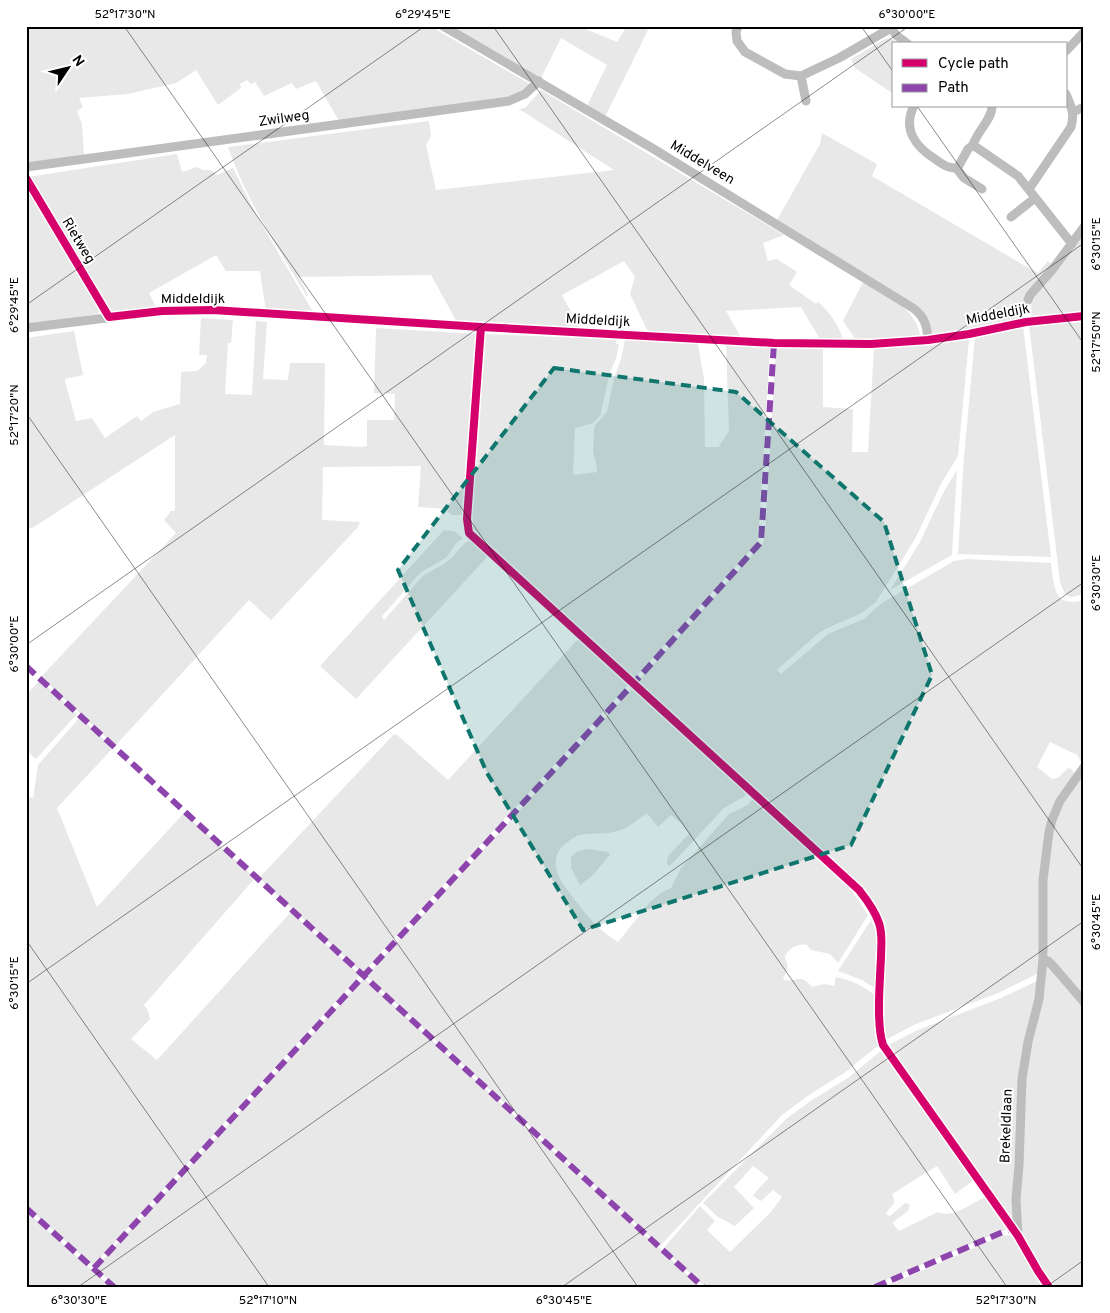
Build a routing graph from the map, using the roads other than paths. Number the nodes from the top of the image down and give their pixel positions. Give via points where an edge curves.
1 (443, 26) edge
2 (738, 26) edge
3 (890, 27) edge
4 (1084, 32) edge
5 (905, 42) edge
6 (1068, 49) edge
7 (801, 76) junction
8 (539, 81) junction
9 (1068, 98) edge
10 (806, 101) dead end
11 (913, 108) edge
12 (992, 108) edge
13 (1084, 108) edge
14 (1074, 112) junction
15 (973, 145) junction
16 (26, 167) edge
17 (957, 169) junction
18 (26, 178) edge
19 (982, 189) dead end
20 (1029, 189) junction
21 (1036, 198) junction
22 (1011, 217) dead end
23 (1084, 227) edge
24 (1072, 244) junction
25 (1028, 300) dead end
26 (1084, 316) edge
27 (109, 317) junction
28 (26, 328) edge
29 (928, 340) junction
30 (1084, 767) edge
31 (1043, 959) junction
32 (1084, 1002) edge
33 (1049, 1287) edge

1 - 8 street, Middelveen
2 - 7 street via 737,41 745,52 786,74
3 - 5 street
3 - 7 street via 839,58
4 - 6 street
7 - 10 street
8 - 16 street, Zwilweg via 525,94 509,102
8 - 29 street, Middelveen via 913,308 925,321
9 - 14 street
11 - 17 street via 909,127 914,141 932,158
12 - 15 street
13 - 14 street
14 - 20 street via 1067,134
15 - 17 street
15 - 20 street via 1018,176
17 - 19 street via 964,178
18 - 27 street, Rietweg
20 - 21 street
21 - 22 street
21 - 24 street
23 - 24 street, Middeldijk
24 - 25 street, Middeldijk
26 - 29 street, Middeldijk via 1026,322
27 - 28 street, Middeldijk
27 - 29 street, Middeldijk via 213,310 774,343 871,344
30 - 31 street, Brekeldlaan via 1060,801 1049,832 1043,880
31 - 32 street via 1048,960
31 - 33 street, Brekeldlaan via 1022,1079 1016,1199 1018,1236

